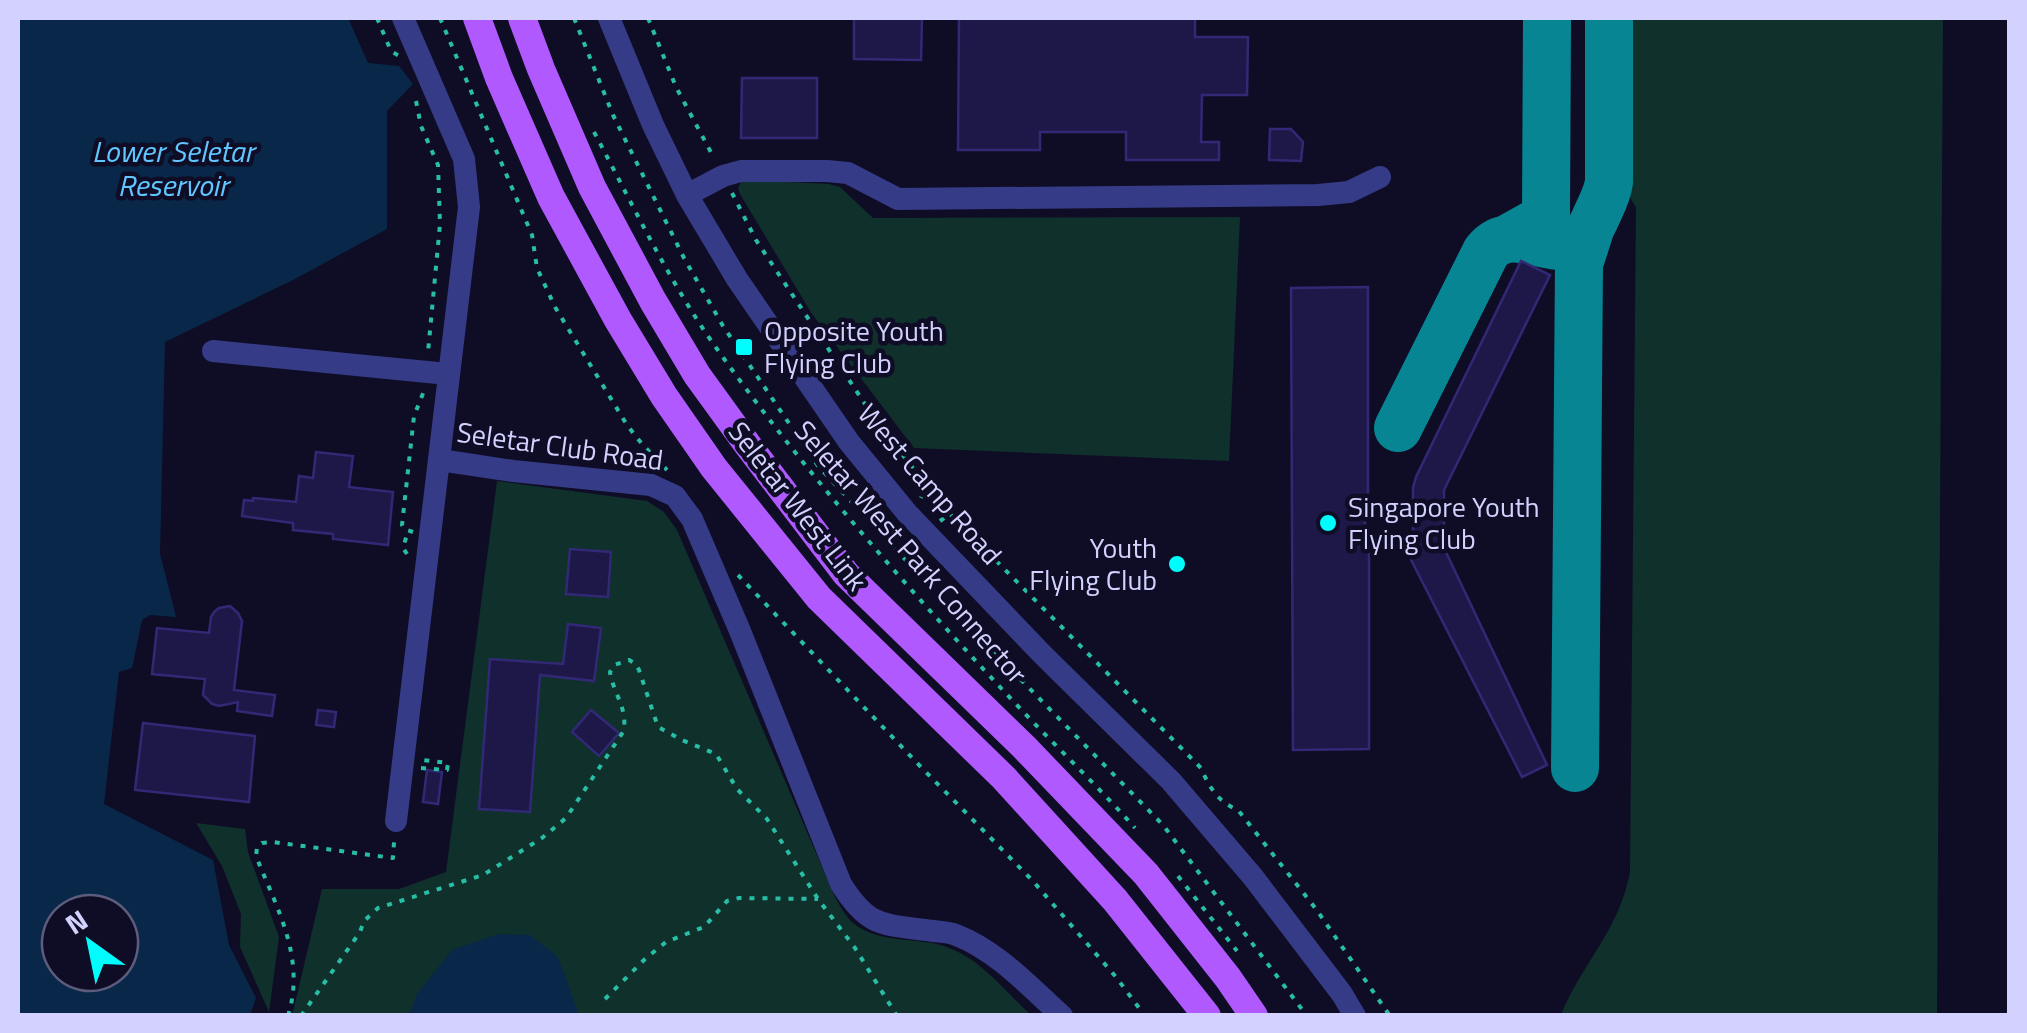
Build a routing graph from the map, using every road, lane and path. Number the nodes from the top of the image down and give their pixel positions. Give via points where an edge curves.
1 (403, 18) edge
2 (477, 18) edge
3 (522, 18) edge
4 (608, 18) edge
5 (648, 18) edge
6 (592, 128) dead end
7 (723, 176) junction
8 (1380, 177) dead end
9 (687, 195) junction
10 (213, 351) dead end
11 (448, 374) junction
12 (440, 460) junction
13 (921, 505) dead end
14 (930, 514) dead end
15 (941, 666) junction
16 (1004, 778) junction
17 (396, 821) joint
18 (1137, 830) dead end
19 (1170, 867) dead end
20 (818, 899) junction
21 (1240, 955) dead end
22 (604, 999) dead end
23 (288, 1016) edge
24 (301, 1016) edge
25 (897, 1016) edge
26 (1062, 1016) edge
27 (1206, 1016) edge
28 (1254, 1016) edge
29 (1355, 1016) edge
30 (1390, 1016) edge

1 - 11 street, Seletar Club Road via 464,159 469,207
2 - 16 main road, Seletar West Link via 551,197 664,396 819,598
3 - 15 main road, Seletar West Link via 592,187 697,374 846,574
4 - 9 street, West Camp Road
5 - 7 path
6 - 18 path, Seletar West Park Connector via 716,347 809,470 908,587
7 - 8 street via 827,170 848,173 898,199 1318,196 1350,192
7 - 9 street
7 - 13 path via 756,240 926,485
9 - 29 street, West Camp Road via 784,350 868,467 1171,781 1253,877
10 - 11 street
11 - 12 street, Seletar Club Road
12 - 17 street
12 - 26 street, Seletar Club Road via 651,485 675,496 692,518 856,908 892,926 954,934 1011,970
14 - 30 path via 938,523 950,514 1200,768 1217,797 1238,810 1316,908
15 - 16 main road via 932,685 972,727
15 - 28 main road, Seletar West Link via 1146,874
16 - 27 main road, Seletar West Link via 1115,900
17 - 23 path via 393,858 273,842 257,848 294,962
19 - 21 path
20 - 22 path via 726,901 704,927 666,942
20 - 24 path via 716,754 662,730 636,664 621,661 610,676 625,726 566,818 483,875 370,914
20 - 25 path

